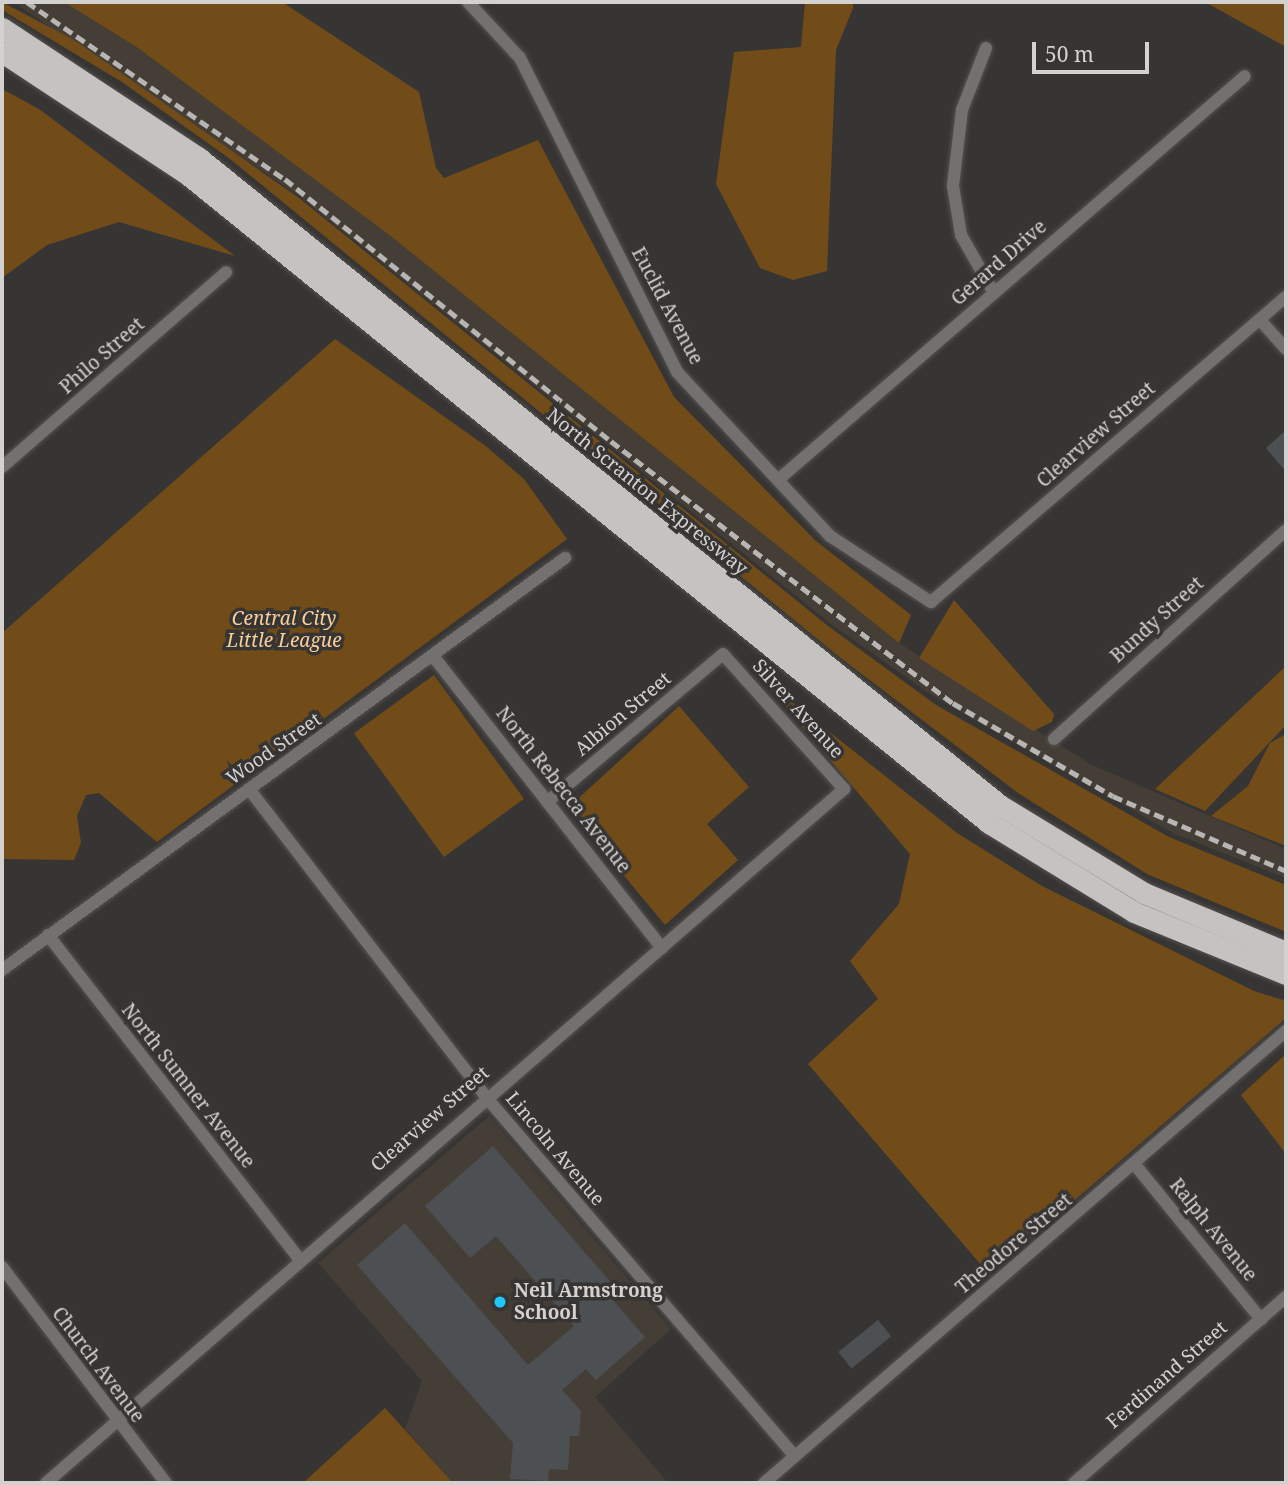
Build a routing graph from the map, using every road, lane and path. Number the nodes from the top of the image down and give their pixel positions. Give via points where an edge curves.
1 (468, 2) edge
2 (2, 28) edge
3 (986, 48) dead end
4 (2, 52) edge
5 (1245, 76) dead end
6 (226, 272) dead end
7 (994, 293) junction
8 (1286, 297) edge
9 (1260, 320) junction
10 (1286, 349) edge
11 (2, 467) edge
12 (778, 480) junction
13 (1286, 530) edge
14 (565, 558) dead end
15 (931, 602) joint
16 (723, 654) joint
17 (433, 656) junction
18 (1054, 739) dead end
19 (249, 789) junction
20 (844, 789) joint
21 (547, 802) junction
22 (48, 936) junction
23 (662, 948) junction
24 (1286, 952) edge
25 (2, 970) edge
26 (1286, 974) edge
27 (1286, 1031) edge
28 (485, 1096) junction
29 (1136, 1166) junction
30 (299, 1259) junction
31 (2, 1267) edge
32 (1286, 1297) edge
33 (1261, 1319) junction
34 (115, 1422) junction
35 (794, 1455) junction
36 (46, 1483) edge
37 (166, 1483) edge
38 (764, 1483) edge
39 (1074, 1483) edge

1 - 12 street, Euclid Avenue via 520,58 677,372
2 - 24 highway, North Scranton Expressway via 199,158 1001,806 1144,893
3 - 7 street via 962,110 953,186 961,235
4 - 26 highway via 205,189 989,823 1134,912
5 - 7 street, Gerard Drive
6 - 11 street, Philo Street
7 - 12 street, Gerard Drive
8 - 9 street, Clearview Street
9 - 10 street
9 - 15 street, Clearview Street
12 - 15 street, Euclid Avenue via 830,536
13 - 18 street, Bundy Street
14 - 17 street, Wood Street
16 - 20 street, Silver Avenue
16 - 21 street, Albion Street
17 - 19 street, Wood Street
17 - 21 street, North Rebecca Avenue
19 - 22 street, Wood Street
19 - 28 street, Lincoln Avenue
20 - 23 street, Clearview Street
21 - 23 street, North Rebecca Avenue
22 - 25 street, Wood Street
22 - 30 street, North Sumner Avenue
23 - 28 street, Clearview Street
27 - 29 street, Theodore Street
28 - 30 street, Clearview Street
28 - 35 street, Lincoln Avenue
29 - 33 street, Ralph Avenue
29 - 35 street, Theodore Street
30 - 34 street, Clearview Street
31 - 34 street, Church Avenue
32 - 33 street, Ferdinand Street
33 - 39 street, Ferdinand Street
34 - 36 street, Clearview Street
34 - 37 street, Church Avenue
35 - 38 street, Theodore Street

